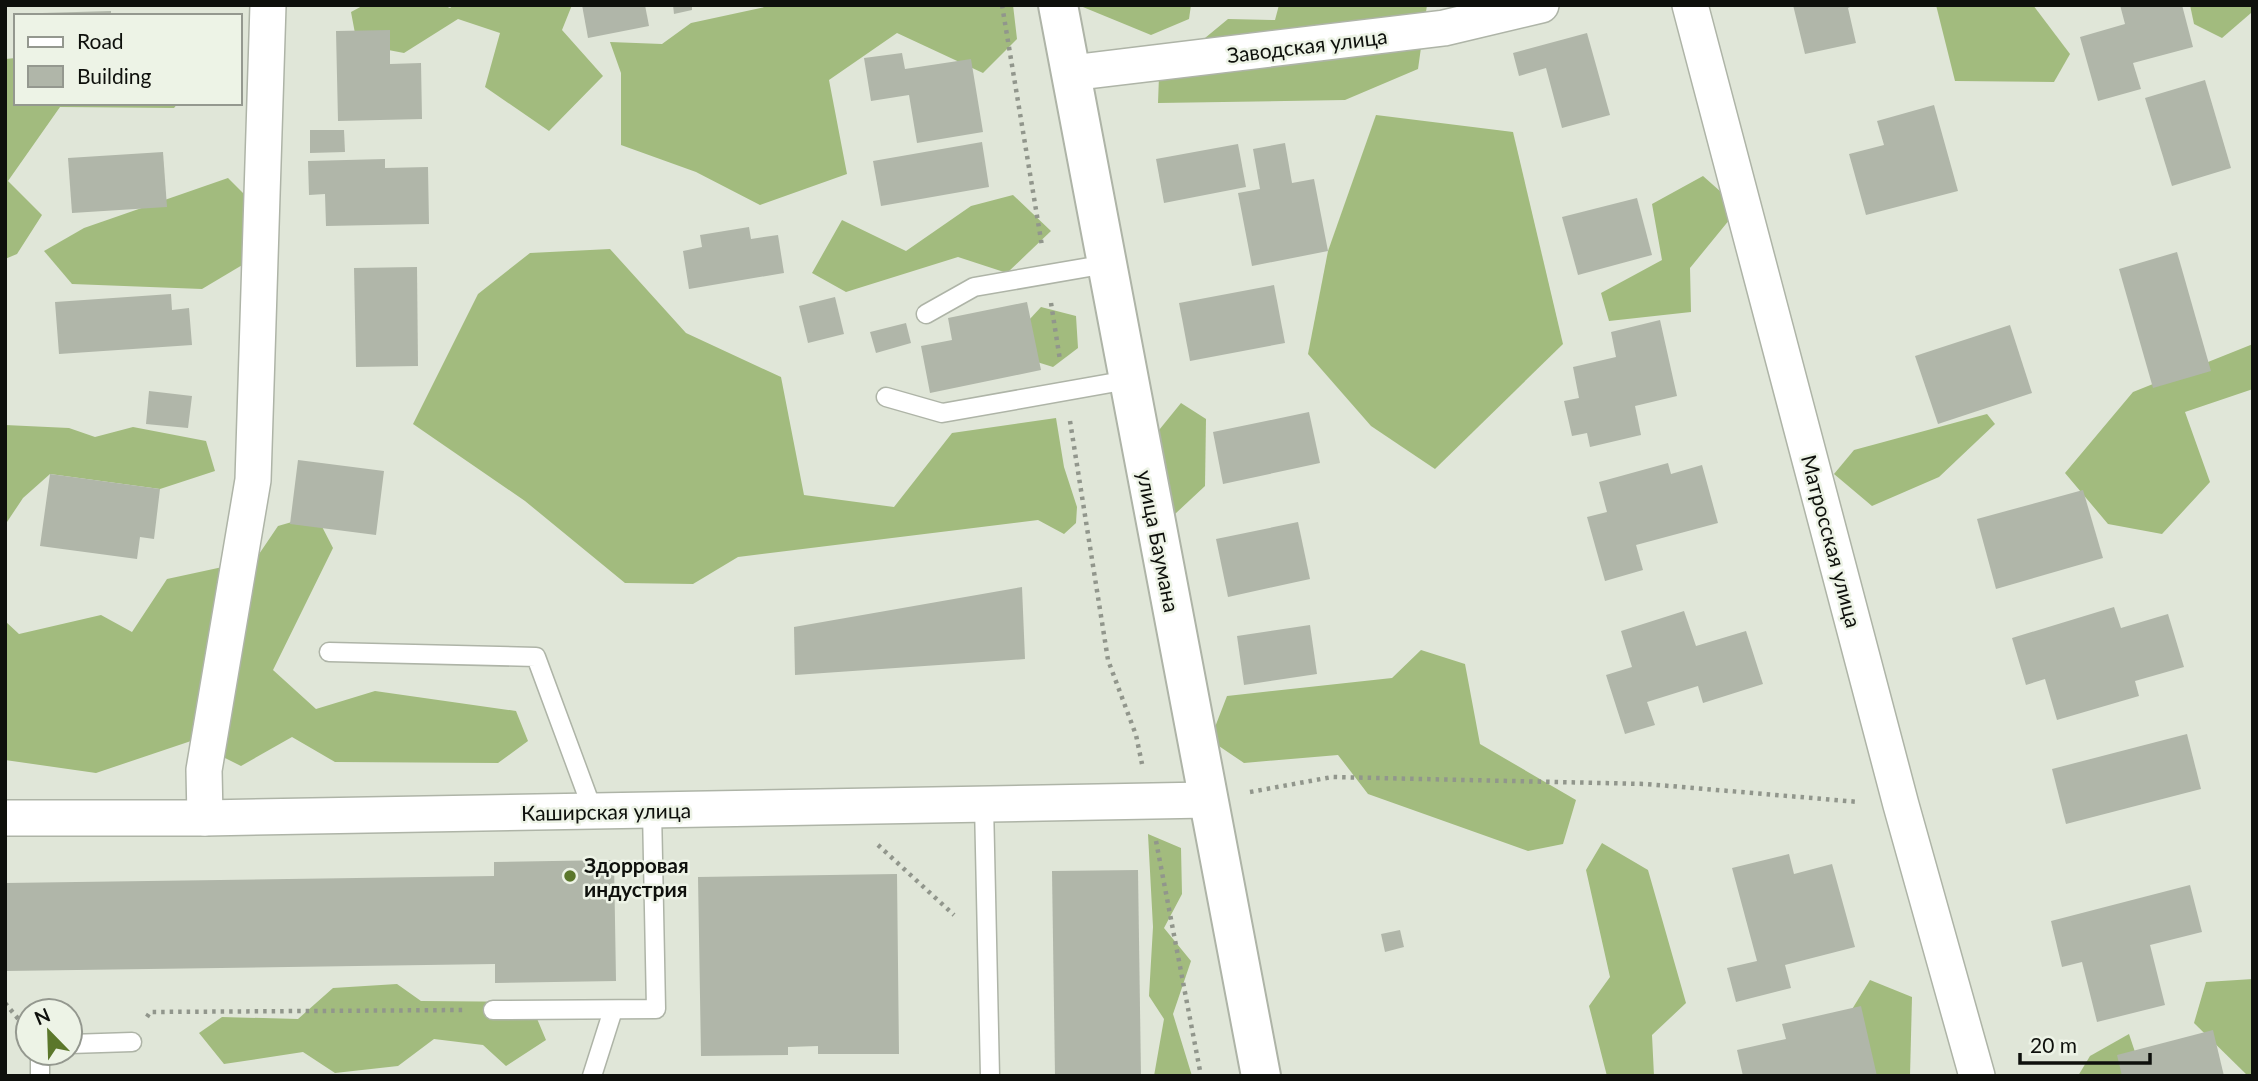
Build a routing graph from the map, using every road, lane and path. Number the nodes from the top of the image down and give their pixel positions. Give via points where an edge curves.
1 (268, 5) edge
2 (1002, 5) edge
3 (1058, 5) edge
4 (1541, 5) edge
5 (1690, 5) edge
6 (1071, 73) junction
7 (1107, 264) junction
8 (1047, 275) junction
9 (926, 314) dead end
10 (1128, 380) junction
11 (1065, 391) junction
12 (886, 397) dead end
13 (329, 652) dead end
14 (1148, 800) junction
15 (1207, 800) junction
16 (984, 804) junction
17 (1901, 805) junction
18 (853, 806) junction
19 (652, 810) junction
20 (593, 811) junction
21 (5, 818) edge
22 (205, 818) junction
23 (986, 943) junction
24 (493, 1010) joint
25 (613, 1010) junction
26 (132, 1042) joint
27 (84, 1044) edge
28 (592, 1076) edge
29 (990, 1076) edge
30 (1201, 1076) edge
31 (1261, 1076) edge
32 (1977, 1076) edge

1 - 22 street via 253,480 204,770
2 - 8 path
3 - 6 street, улица Баумана
4 - 6 street, Заводская улица via 1444,28
5 - 17 street, Матросская улица
6 - 7 street, улица Баумана
7 - 8 lane
7 - 10 street, улица Баумана
8 - 9 lane via 974,287
8 - 11 path
10 - 11 lane
10 - 15 street, улица Баумана
11 - 12 lane via 943,413
11 - 14 path via 1108,660 1136,735
13 - 20 lane via 536,657
14 - 15 street, Каширская улица
14 - 16 street, Каширская улица
14 - 30 path
15 - 17 path via 1332,777 1646,784
15 - 31 street, улица Баумана
16 - 18 street, Каширская улица
16 - 23 lane
17 - 32 street, Матросская улица
18 - 19 street, Каширская улица
18 - 23 path via 882,851
19 - 20 street, Каширская улица
19 - 25 lane via 656,1009
20 - 22 street, Каширская улица
21 - 22 street, Каширская улица
23 - 29 lane
24 - 25 lane
24 - 26 path via 150,1012
25 - 28 lane
26 - 27 lane

